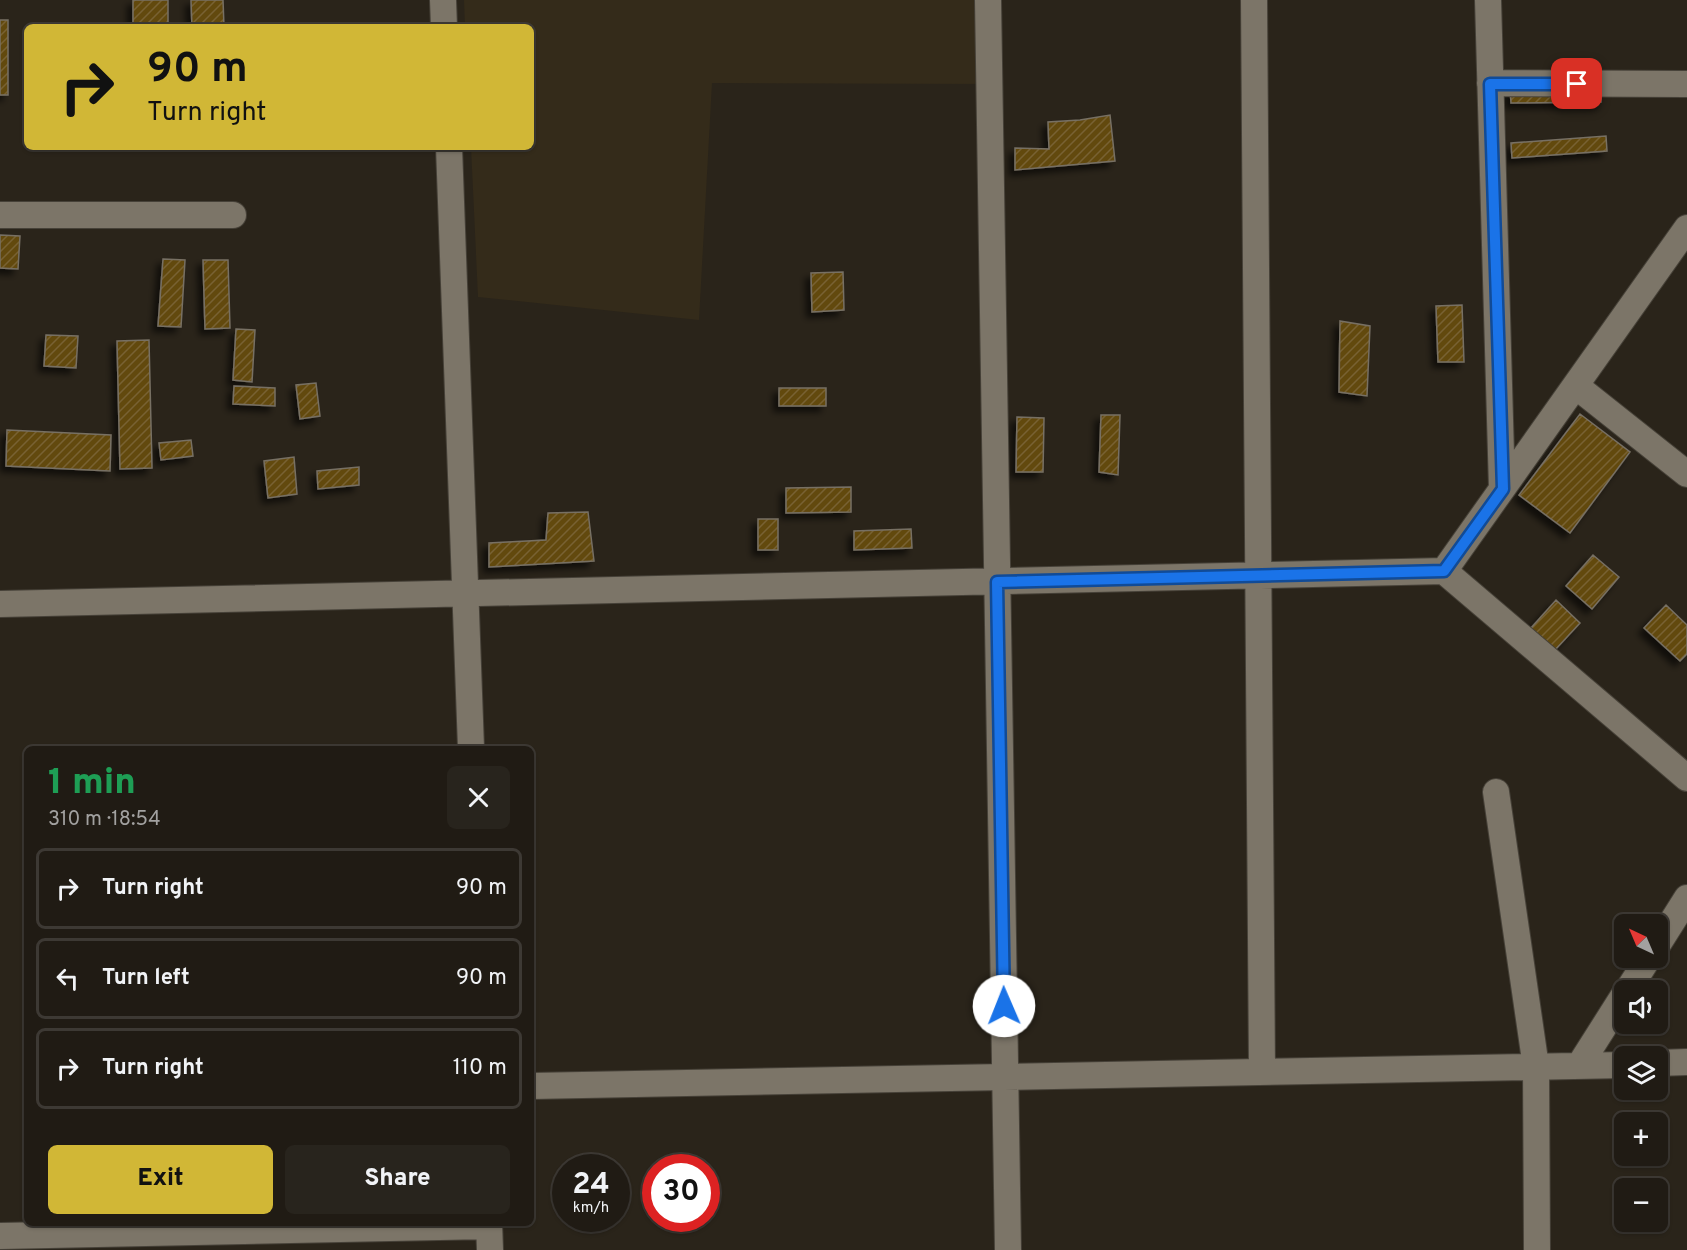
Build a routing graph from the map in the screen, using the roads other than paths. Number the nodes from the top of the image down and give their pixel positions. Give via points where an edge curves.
1 (443, 0) edge
2 (988, 0) edge
3 (1254, 0) edge
4 (1488, 0) edge
5 (444, 24) edge
6 (1490, 84) junction
7 (1687, 84) edge
8 (449, 150) edge
9 (0, 215) edge
10 (233, 215) dead end
11 (1687, 228) edge
12 (1576, 386) junction
13 (1687, 474) edge
14 (1503, 489) junction
15 (1444, 571) junction
16 (1258, 576) junction
17 (997, 582) junction
18 (465, 594) junction
19 (0, 604) edge
20 (471, 746) edge
21 (1687, 778) edge
22 (1496, 792) dead end
23 (1687, 898) edge
24 (1668, 928) edge
25 (1614, 1010) edge
26 (1687, 1062) edge
27 (1668, 1063) edge
28 (1614, 1065) edge
29 (1578, 1066) junction
30 (1536, 1067) junction
31 (1262, 1072) junction
32 (1005, 1077) junction
33 (534, 1086) edge
34 (490, 1233) edge
35 (0, 1236) edge
36 (1008, 1250) edge
37 (1537, 1250) edge

1 - 5 street
2 - 17 street
3 - 16 street
4 - 6 street
6 - 7 street
6 - 14 street
8 - 18 street
9 - 10 street
11 - 12 street
12 - 13 street
12 - 14 street
14 - 15 street
15 - 16 street
15 - 21 street
16 - 17 street
16 - 31 street
17 - 18 street
17 - 32 street
18 - 19 street
18 - 20 street
22 - 30 street
23 - 24 street
25 - 29 street
26 - 27 street
28 - 29 street
29 - 30 street
30 - 31 street
30 - 37 street
31 - 32 street
32 - 33 street
32 - 36 street
34 - 35 street

